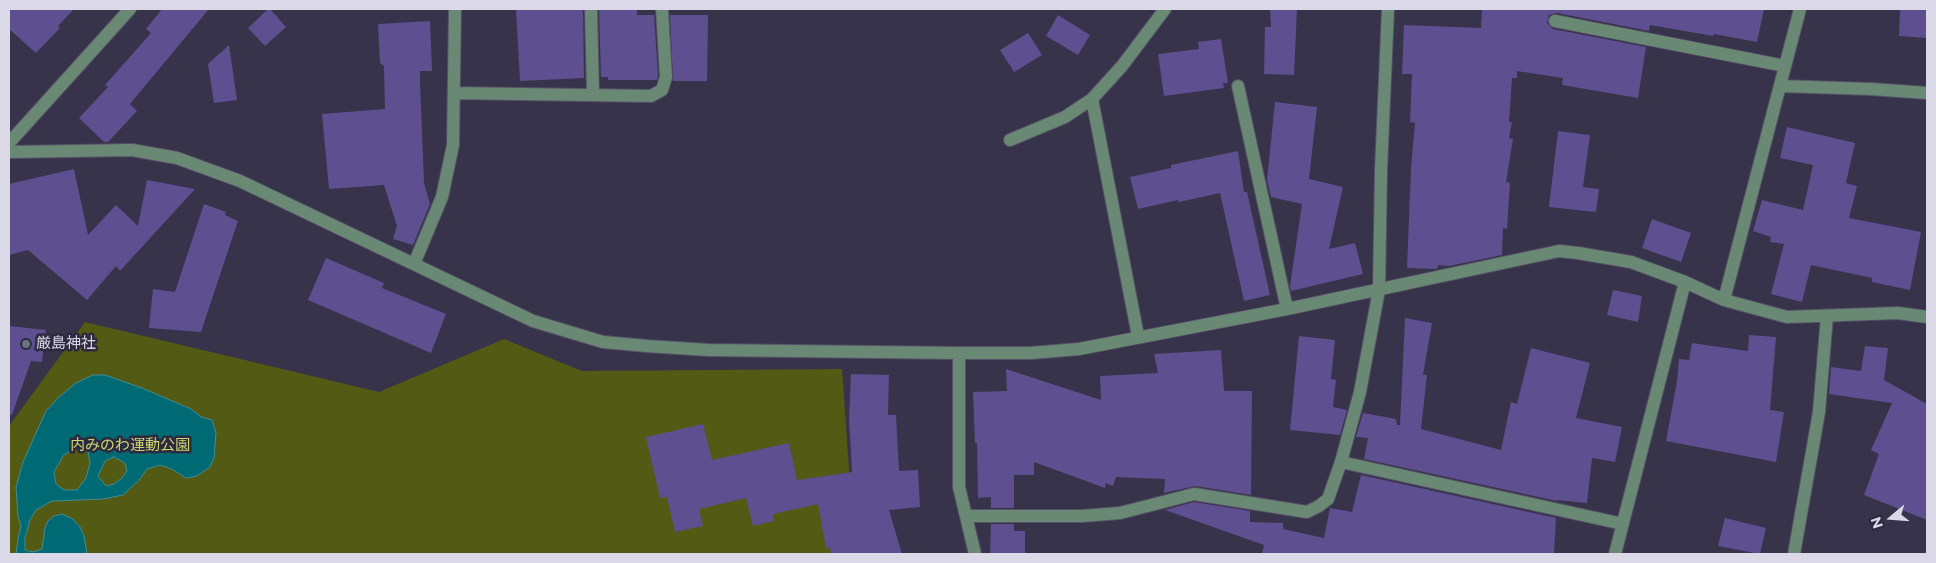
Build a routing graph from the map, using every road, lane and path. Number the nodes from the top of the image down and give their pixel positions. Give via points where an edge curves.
1 (130, 9) edge
2 (455, 9) edge
3 (590, 9) edge
4 (662, 9) edge
5 (1165, 9) edge
6 (1388, 9) edge
7 (1800, 9) edge
8 (1555, 21) dead end
9 (1785, 66) junction
10 (1238, 86) dead end
11 (1780, 86) junction
12 (1927, 92) edge
13 (454, 93) junction
14 (593, 94) junction
15 (1092, 99) junction
16 (1010, 140) dead end
17 (9, 142) edge
18 (9, 152) edge
19 (414, 264) junction
20 (1685, 282) junction
21 (1378, 290) junction
22 (1724, 300) junction
23 (1287, 309) junction
24 (1827, 316) junction
25 (1927, 317) edge
26 (1138, 336) junction
27 (959, 353) junction
28 (1341, 462) junction
29 (966, 516) junction
30 (1623, 524) junction
31 (975, 554) edge
32 (1615, 554) edge
33 (1794, 554) edge

1 - 17 street
2 - 13 street
3 - 14 street
4 - 14 street via 666,77 662,90 651,96
5 - 15 street via 1122,66
6 - 21 street
7 - 9 street
8 - 9 street
9 - 11 street
10 - 23 street
11 - 12 street
11 - 22 street
13 - 14 street
13 - 19 street via 453,145 442,196
15 - 16 street via 1065,117
15 - 26 street
18 - 19 street via 132,150 177,158 240,181
19 - 27 street via 533,321 603,342 708,350
20 - 21 street via 1631,262 1578,252 1559,252
20 - 22 street
20 - 30 street
21 - 23 street
21 - 28 street via 1360,392
22 - 24 street via 1788,317
23 - 26 street
24 - 25 street via 1898,313
24 - 33 street via 1819,412
26 - 27 street via 1079,349
27 - 29 street via 959,486
28 - 29 street via 1328,499 1307,512 1194,494 1120,513
28 - 30 street
29 - 31 street
30 - 32 street

